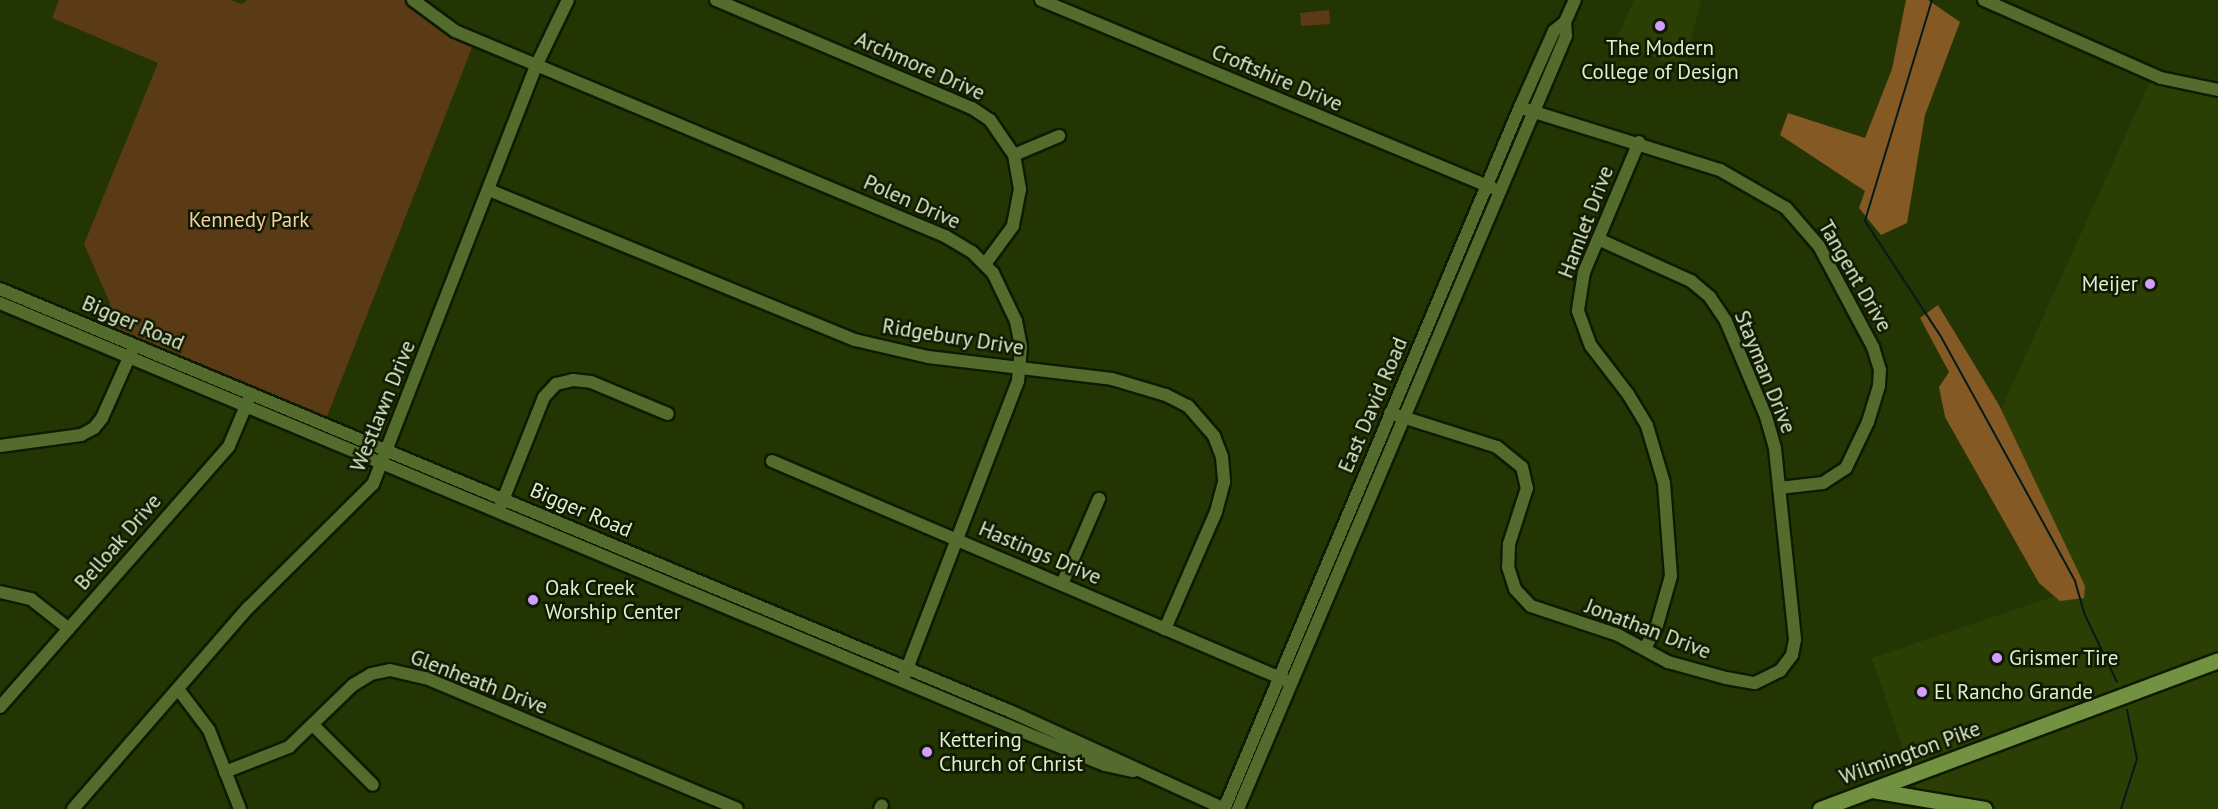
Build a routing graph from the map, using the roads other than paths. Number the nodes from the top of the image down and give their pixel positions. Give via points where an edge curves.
1 (413, 0) edge
2 (568, 0) edge
3 (716, 0) edge
4 (1041, 0) edge
5 (1575, 0) edge
6 (1984, 0) edge
7 (1565, 22) junction
8 (537, 64) junction
9 (2218, 90) edge
10 (1520, 107) junction
11 (1532, 111) junction
12 (1059, 136) dead end
13 (1639, 142) junction
14 (1014, 155) junction
15 (1486, 185) junction
16 (489, 190) junction
17 (1499, 190) junction
18 (1598, 239) junction
19 (985, 264) junction
20 (0, 289) edge
21 (0, 303) edge
22 (135, 344) junction
23 (129, 357) junction
24 (1020, 367) junction
25 (248, 400) junction
26 (668, 414) dead end
27 (1390, 414) junction
28 (1403, 418) junction
29 (0, 446) edge
30 (384, 457) junction
31 (772, 461) dead end
32 (1779, 488) junction
33 (503, 499) junction
34 (1099, 499) dead end
35 (499, 512) junction
36 (958, 539) junction
37 (1062, 584) junction
38 (0, 592) edge
39 (69, 629) junction
40 (1165, 629) junction
41 (1645, 650) junction
42 (2218, 660) edge
43 (1788, 661) joint
44 (905, 675) junction
45 (1280, 677) junction
46 (1292, 682) junction
47 (178, 689) junction
48 (0, 707) edge
49 (314, 726) junction
50 (225, 772) junction
51 (373, 785) dead end
52 (1871, 790) junction
53 (1905, 802) edge
54 (73, 809) edge
55 (240, 809) edge
56 (737, 809) edge
57 (1225, 809) edge
58 (1238, 809) edge
59 (1820, 809) edge
60 (1984, 809) edge

1 - 8 street, Polen Drive via 455,31
2 - 8 street via 555,19
3 - 14 street, Archmore Drive via 972,108 990,120
4 - 15 street, Croftshire Drive
5 - 7 street, East David Road
6 - 9 street via 2161,78
7 - 10 street, East David Road via 1554,31
7 - 11 street, East David Road via 1566,36
8 - 16 street, Westlawn Drive
8 - 19 street, Polen Drive via 945,236
10 - 11 street, Tangent Drive
10 - 15 street, East David Road
11 - 13 street, Tangent Drive
11 - 17 street, East David Road
12 - 14 street
13 - 18 street, Hamlet Drive
13 - 32 street, Tangent Drive via 1720,170 1797,217 1819,246 1873,347 1880,370 1879,387 1849,464 1823,483
14 - 19 street, Archmore Drive via 1020,178 1017,215 1006,239
15 - 17 street, Croftshire Drive
15 - 27 street, East David Road
16 - 24 street, Ridgebury Drive via 848,338 928,357
16 - 30 street, Westlawn Drive
17 - 28 street, East David Road
18 - 32 street, Stayman Drive via 1691,280 1721,311 1765,414 1775,448
18 - 41 street, Hamlet Drive via 1580,285 1580,321 1591,346 1642,417 1664,483 1671,576 1658,625
19 - 24 street, Polen Drive via 1002,286 1016,321
20 - 22 street, Bigger Road
21 - 23 street, Bigger Road
22 - 23 street
22 - 25 street, Bigger Road
23 - 25 street, Bigger Road
23 - 29 street via 94,428 81,435
24 - 36 street, Polen Drive via 1011,403
24 - 40 street, Ridgebury Drive via 1106,378 1166,395 1197,413 1214,436 1222,457 1223,490
25 - 30 street, Bigger Road
25 - 39 street, Belloak Drive via 229,446
26 - 33 street via 591,382 573,380 556,384 543,397
27 - 28 street, Jonathan Drive
27 - 45 street, East David Road
28 - 41 street, Jonathan Drive via 1497,447 1522,467 1527,488 1509,544 1508,567 1515,589 1526,602 1551,615 1618,635
28 - 46 street, East David Road
30 - 33 street, Bigger Road
30 - 35 street, Bigger Road
30 - 47 street, Westlawn Drive via 365,496 248,608
31 - 36 street, Hastings Drive
32 - 43 street, Stayman Drive via 1795,632
33 - 35 street
33 - 44 street, Bigger Road
34 - 37 street
35 - 44 street, Bigger Road
36 - 37 street, Hastings Drive
36 - 44 street, Polen Drive
37 - 40 street, Hastings Drive
38 - 39 street via 32,599
39 - 48 street, Belloak Drive
40 - 45 street, Hastings Drive
41 - 43 street, Jonathan Drive via 1668,662 1746,683 1766,679
42 - 52 main road, Wilmington Pike
44 - 57 street, Bigger Road via 1105,765 1144,774
45 - 46 street, Hastings Drive
45 - 57 street, East David Road
46 - 58 street, East David Road
47 - 50 street via 200,715
47 - 54 street, Westlawn Drive
49 - 50 street, Glenheath Drive via 289,747
49 - 51 street
49 - 56 street, Glenheath Drive via 362,679 380,671 404,672
50 - 55 street
52 - 53 main road
52 - 59 main road, Wilmington Pike
53 - 60 main road

